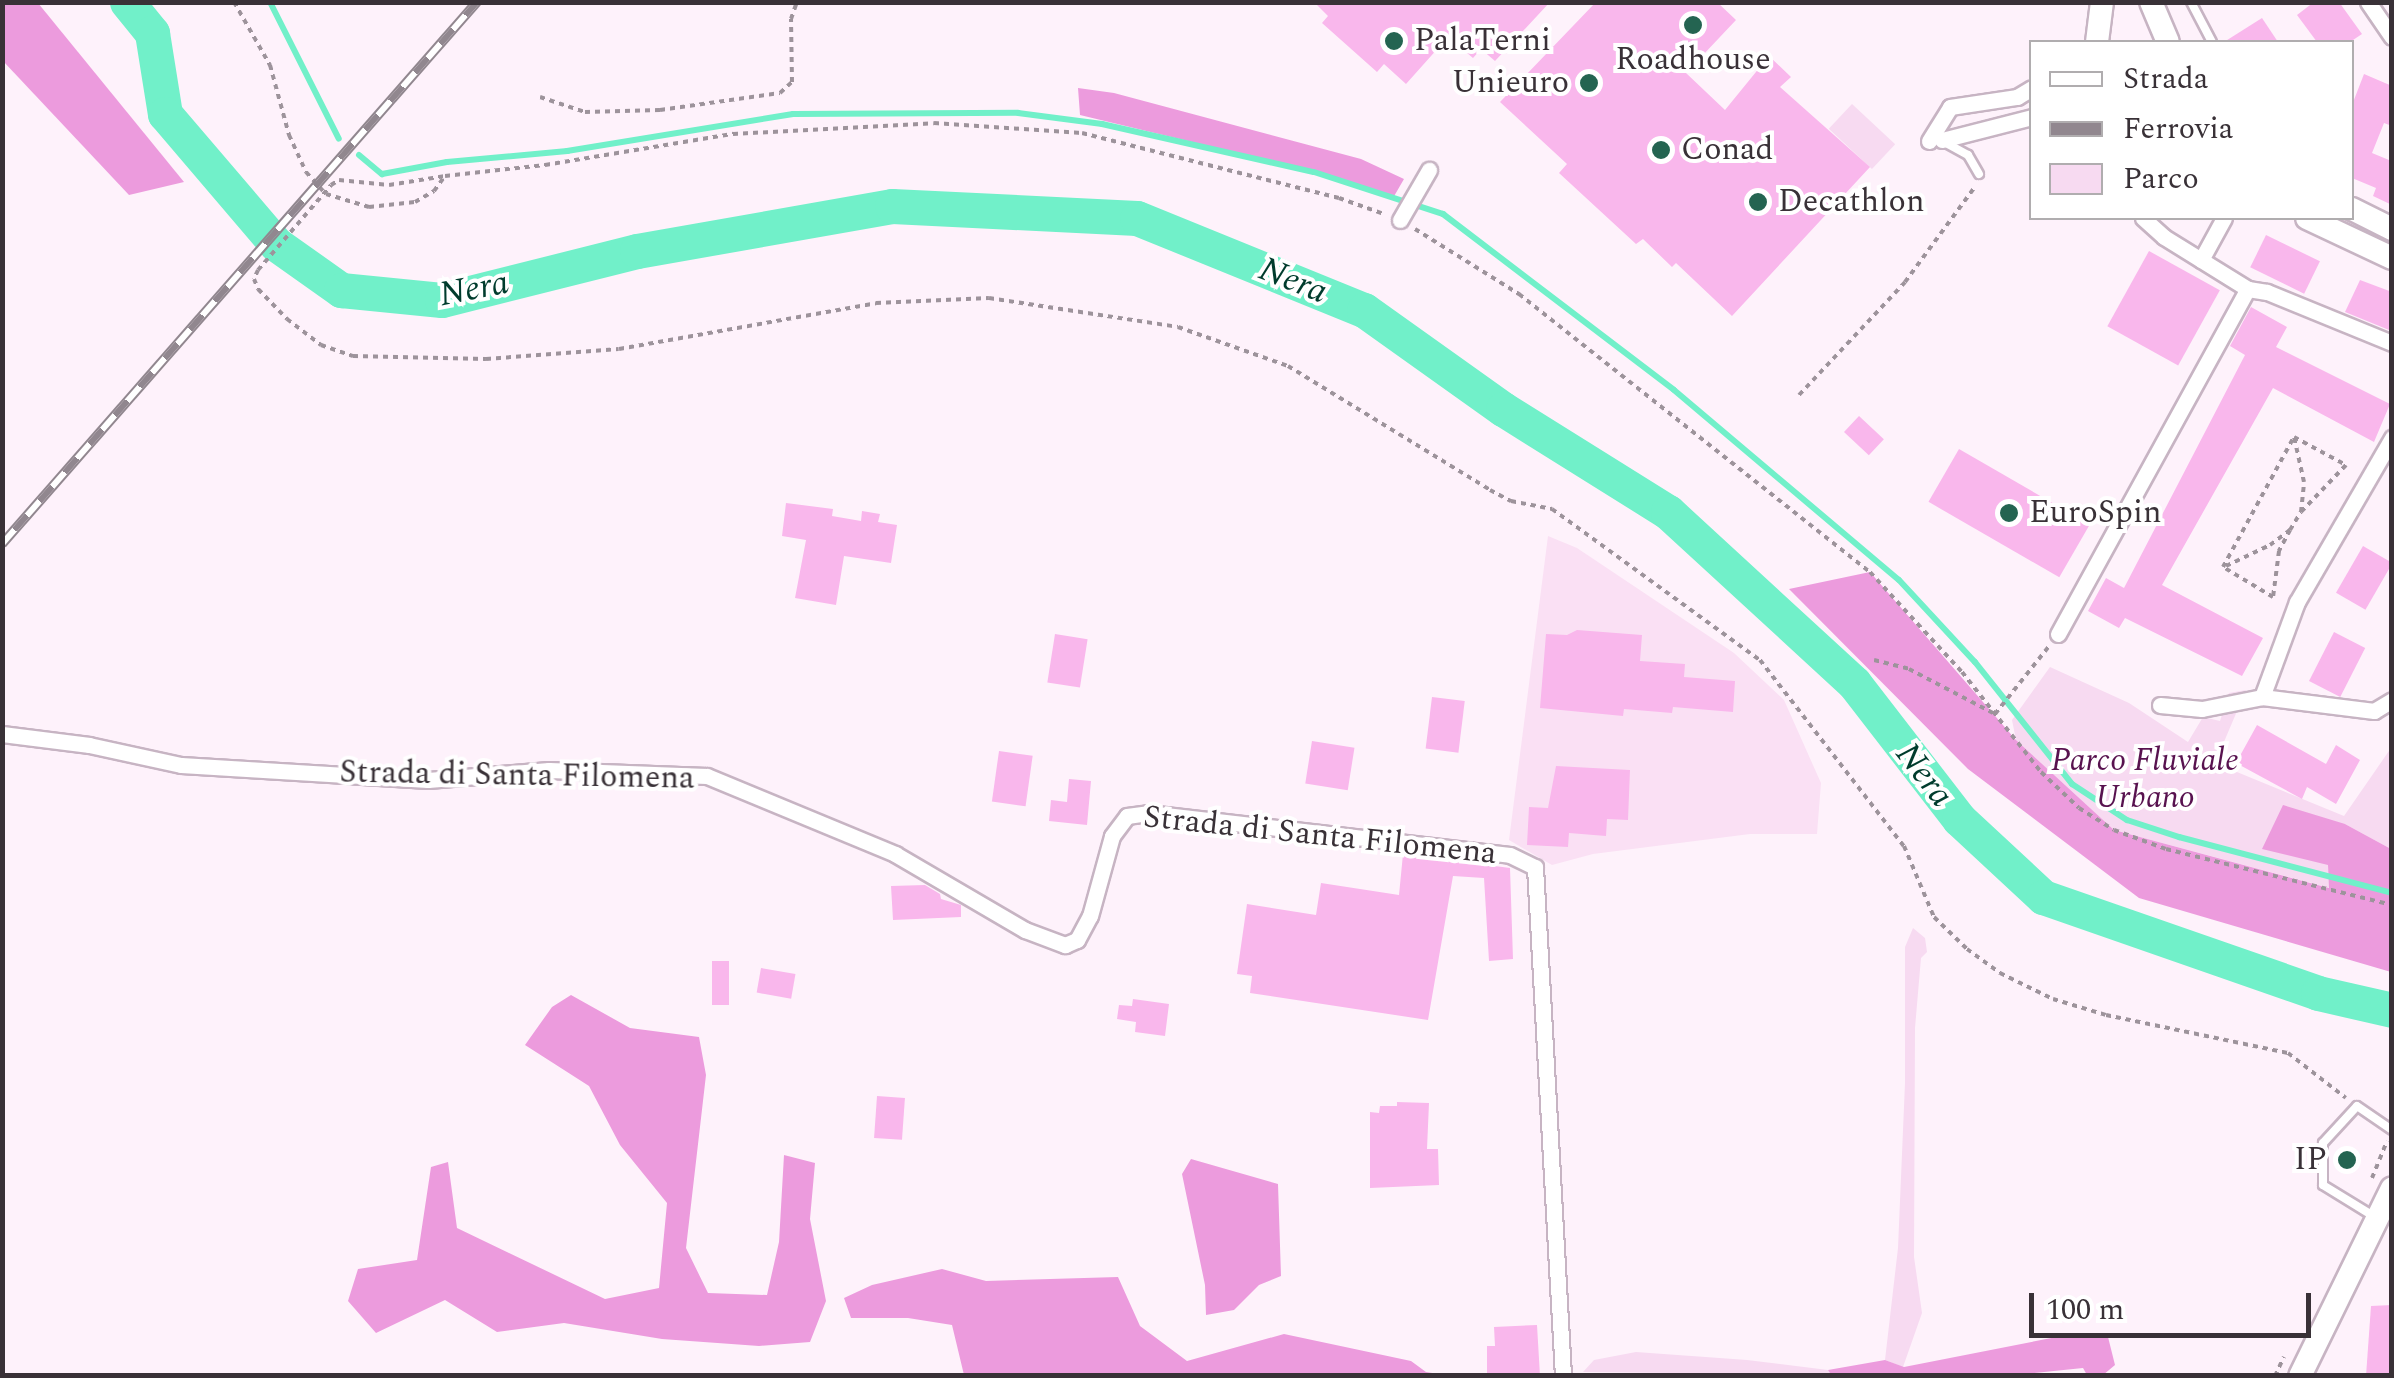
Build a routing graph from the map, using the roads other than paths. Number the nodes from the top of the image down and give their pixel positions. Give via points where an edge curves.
1 (2102, 2) edge
2 (2152, 2) edge
3 (2190, 2) edge
4 (2368, 2) edge
5 (2392, 37) edge
6 (2098, 40) edge
7 (2167, 40) edge
8 (2211, 40) edge
9 (2029, 90) edge
10 (2029, 118) edge
11 (1936, 141) junction
12 (1429, 170) dead end
13 (1979, 174) road end
14 (2354, 211) edge
15 (1400, 220) road end
16 (2145, 220) edge
17 (2221, 220) edge
18 (2311, 220) edge
19 (2392, 229) edge
20 (2392, 258) edge
21 (2201, 260) junction
22 (2248, 289) junction
23 (2392, 343) edge
24 (2392, 438) edge
25 (2058, 634) road end
26 (2262, 697) junction
27 (2392, 700) edge
28 (2160, 705) dead end
29 (2, 734) edge
30 (2392, 1130) edge
31 (2392, 1188) edge
32 (2378, 1218) junction
33 (1563, 1376) edge
34 (2300, 1376) edge

1 - 6 main road
2 - 7 main road
3 - 8 lane
4 - 5 street
9 - 11 street via 1950,107
10 - 11 street
11 - 13 lane via 1968,155
12 - 15 street
14 - 19 main road
16 - 21 street
17 - 21 street
18 - 20 main road
21 - 22 street
22 - 23 street
22 - 25 street
24 - 26 street via 2297,602
26 - 27 street via 2374,711
26 - 28 street via 2202,709
29 - 33 street, Strada di Santa Filomena via 181,765 409,779 549,770 707,776 895,854 1025,930 1066,946 1090,916 1112,836 1127,816 1148,813 1510,854 1535,866
30 - 32 lane via 2357,1106 2323,1143 2322,1184
31 - 32 main road
32 - 34 main road

